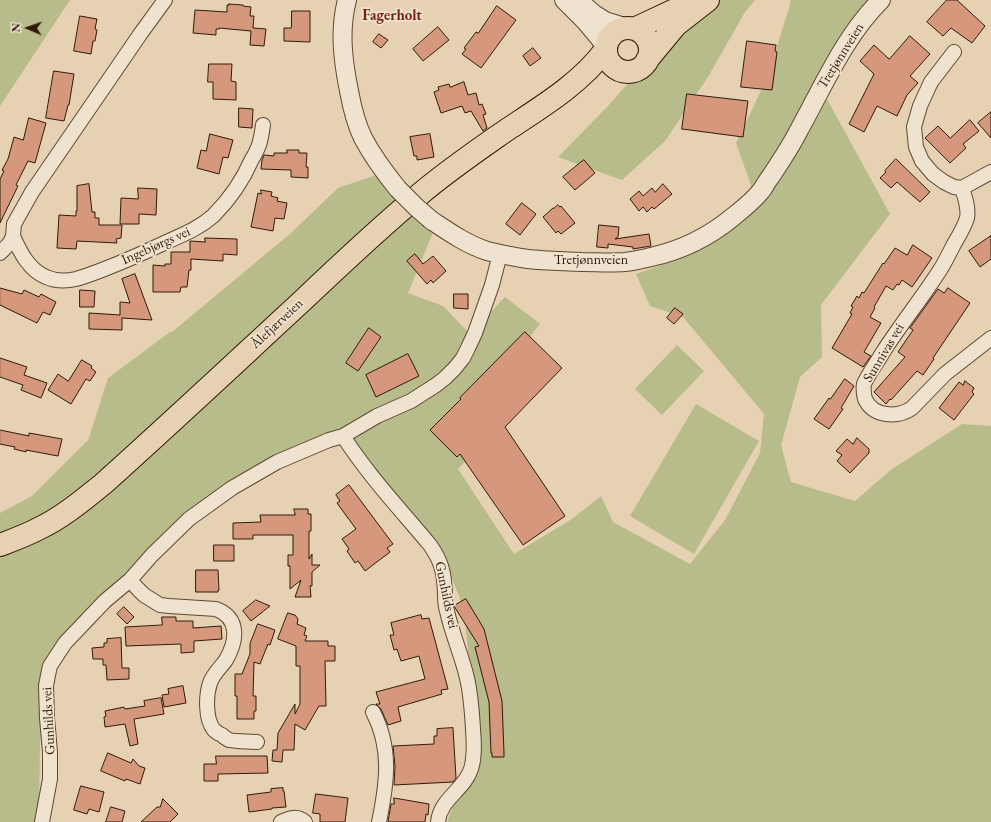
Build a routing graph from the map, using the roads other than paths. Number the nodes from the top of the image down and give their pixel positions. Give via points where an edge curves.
1 (165, 0) edge
2 (346, 0) edge
3 (564, 0) edge
4 (577, 0) edge
5 (691, 0) edge
6 (708, 0) edge
7 (881, 0) edge
8 (631, 28) junction
9 (606, 48) junction
10 (954, 52) dead end
11 (647, 60) junction
12 (626, 72) junction
13 (552, 100) junction
14 (263, 124) dead end
15 (991, 172) edge
16 (962, 188) junction
17 (13, 236) junction
18 (0, 253) edge
19 (500, 254) junction
20 (991, 338) edge
21 (343, 436) junction
22 (0, 545) edge
23 (130, 580) junction
24 (373, 712) dead end
25 (257, 742) dead end
26 (42, 822) edge
27 (281, 822) edge
28 (305, 822) edge
29 (379, 822) edge
30 (438, 822) edge

1 - 17 street via 32,192 14,224
2 - 19 street, Tretjønnveien, bridge via 342,50 344,68 362,137 383,171 416,207 459,238 480,249
3 - 9 street via 586,22
4 - 8 street via 606,21
5 - 8 main road via 679,8
6 - 11 main road via 676,25
7 - 19 street, Tretjønnveien via 872,8 845,45 799,131 761,191 723,226 674,252 626,262 547,261
8 - 9 main road via 616,31 608,40
8 - 11 main road via 645,36 648,42 650,48
9 - 12 main road via 610,64
9 - 13 main road, Ålefjærveien via 599,58
10 - 16 street via 931,82 914,127 916,147 926,166 944,182
11 - 12 main road via 638,70
12 - 13 main road, Ålefjærveien via 613,74
13 - 22 main road, Ålefjærveien via 419,195 92,493 41,528
14 - 17 street, Ingebjørgs vei via 258,146 247,170 212,216 193,230 133,258 76,278 46,278 31,267
15 - 16 street
16 - 20 street, Sunnivas vei via 967,218 941,269 897,330 865,383 864,394 868,404 874,411 883,414 906,412 945,374
17 - 18 street
19 - 21 street, Gunhilds vei via 475,333 455,368 436,385 411,401
21 - 23 street, Gunhilds vei via 277,462 232,488 189,519 152,554
21 - 30 street, Gunhilds vei via 356,456 437,554 444,576 446,610 467,677 472,706 474,745 471,770 442,808
23 - 25 street via 144,595 160,605 223,611 235,629 235,635 227,659 211,682 208,691 210,722 214,730 228,740
23 - 26 street, Gunhilds vei via 76,631 50,666 46,686 50,779
24 - 29 street via 386,751 385,794
27 - 28 street via 293,818

